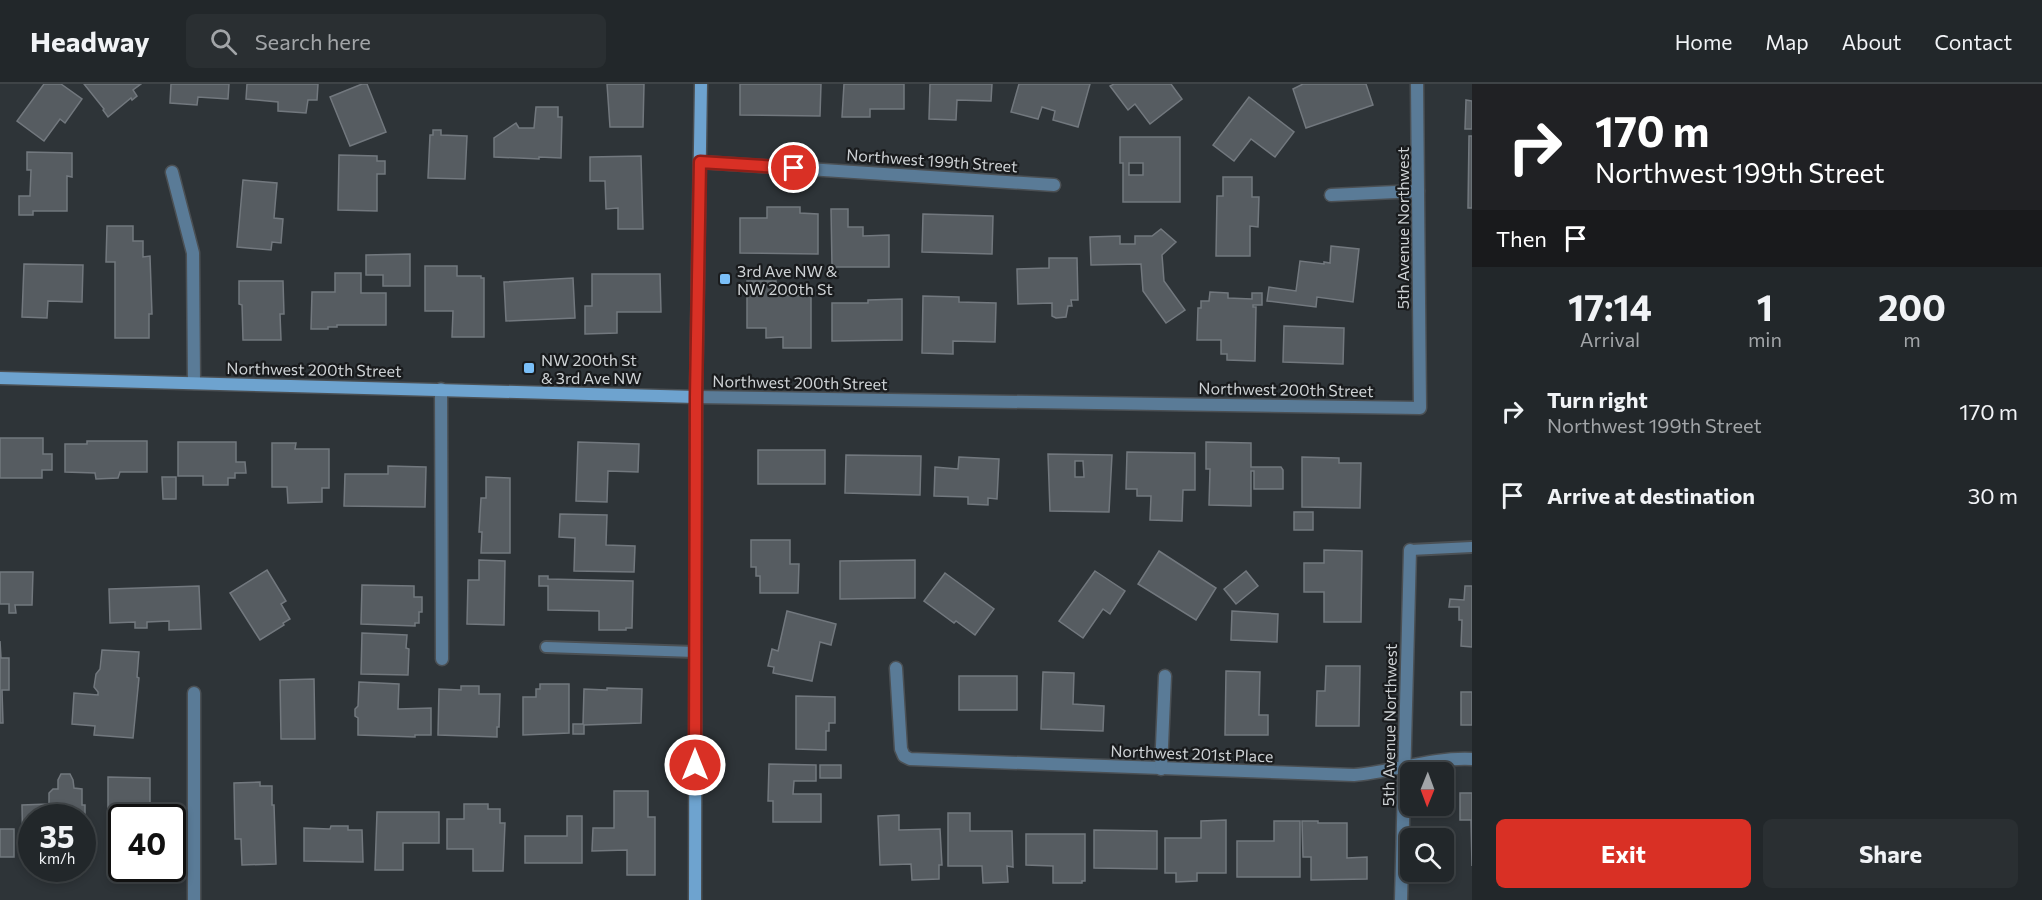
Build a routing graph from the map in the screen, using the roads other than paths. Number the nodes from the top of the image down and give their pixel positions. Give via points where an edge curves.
1 (701, 84) edge
2 (1418, 84) edge
3 (700, 162) junction
4 (172, 172) dead end
5 (1054, 185) dead end
6 (1418, 191) junction
7 (1330, 195) dead end
8 (0, 378) edge
9 (194, 383) junction
10 (441, 389) junction
11 (696, 397) junction
12 (1420, 408) joint
13 (1472, 547) edge
14 (1410, 550) joint
15 (546, 647) dead end
16 (695, 652) junction
17 (442, 659) dead end
18 (896, 668) dead end
19 (1165, 676) dead end
20 (194, 693) dead end
21 (1472, 759) edge
22 (1405, 762) edge
23 (1433, 762) edge
24 (1161, 769) junction
25 (1400, 769) edge
26 (1404, 816) edge
27 (194, 900) edge
28 (695, 900) edge
29 (1401, 900) edge

1 - 3 street
2 - 6 street, 5th Avenue Northwest
3 - 5 street, Northwest 199th Street
3 - 11 street
4 - 9 street via 192,253
6 - 7 street
6 - 12 street, 5th Avenue Northwest
8 - 9 street, Northwest 200th Street
9 - 10 street, Northwest 200th Street
10 - 11 street, Northwest 200th Street
10 - 17 street
11 - 12 street, Northwest 200th Street
11 - 16 street
13 - 14 lane
14 - 22 street, 5th Avenue Northwest
15 - 16 lane
16 - 28 street
18 - 24 street, Northwest 201st Place via 901,749 910,759
19 - 24 street
20 - 27 street
21 - 23 street, Northwest 201st Place
24 - 25 street, Northwest 201st Place via 1354,775
26 - 29 street, 5th Avenue Northwest

